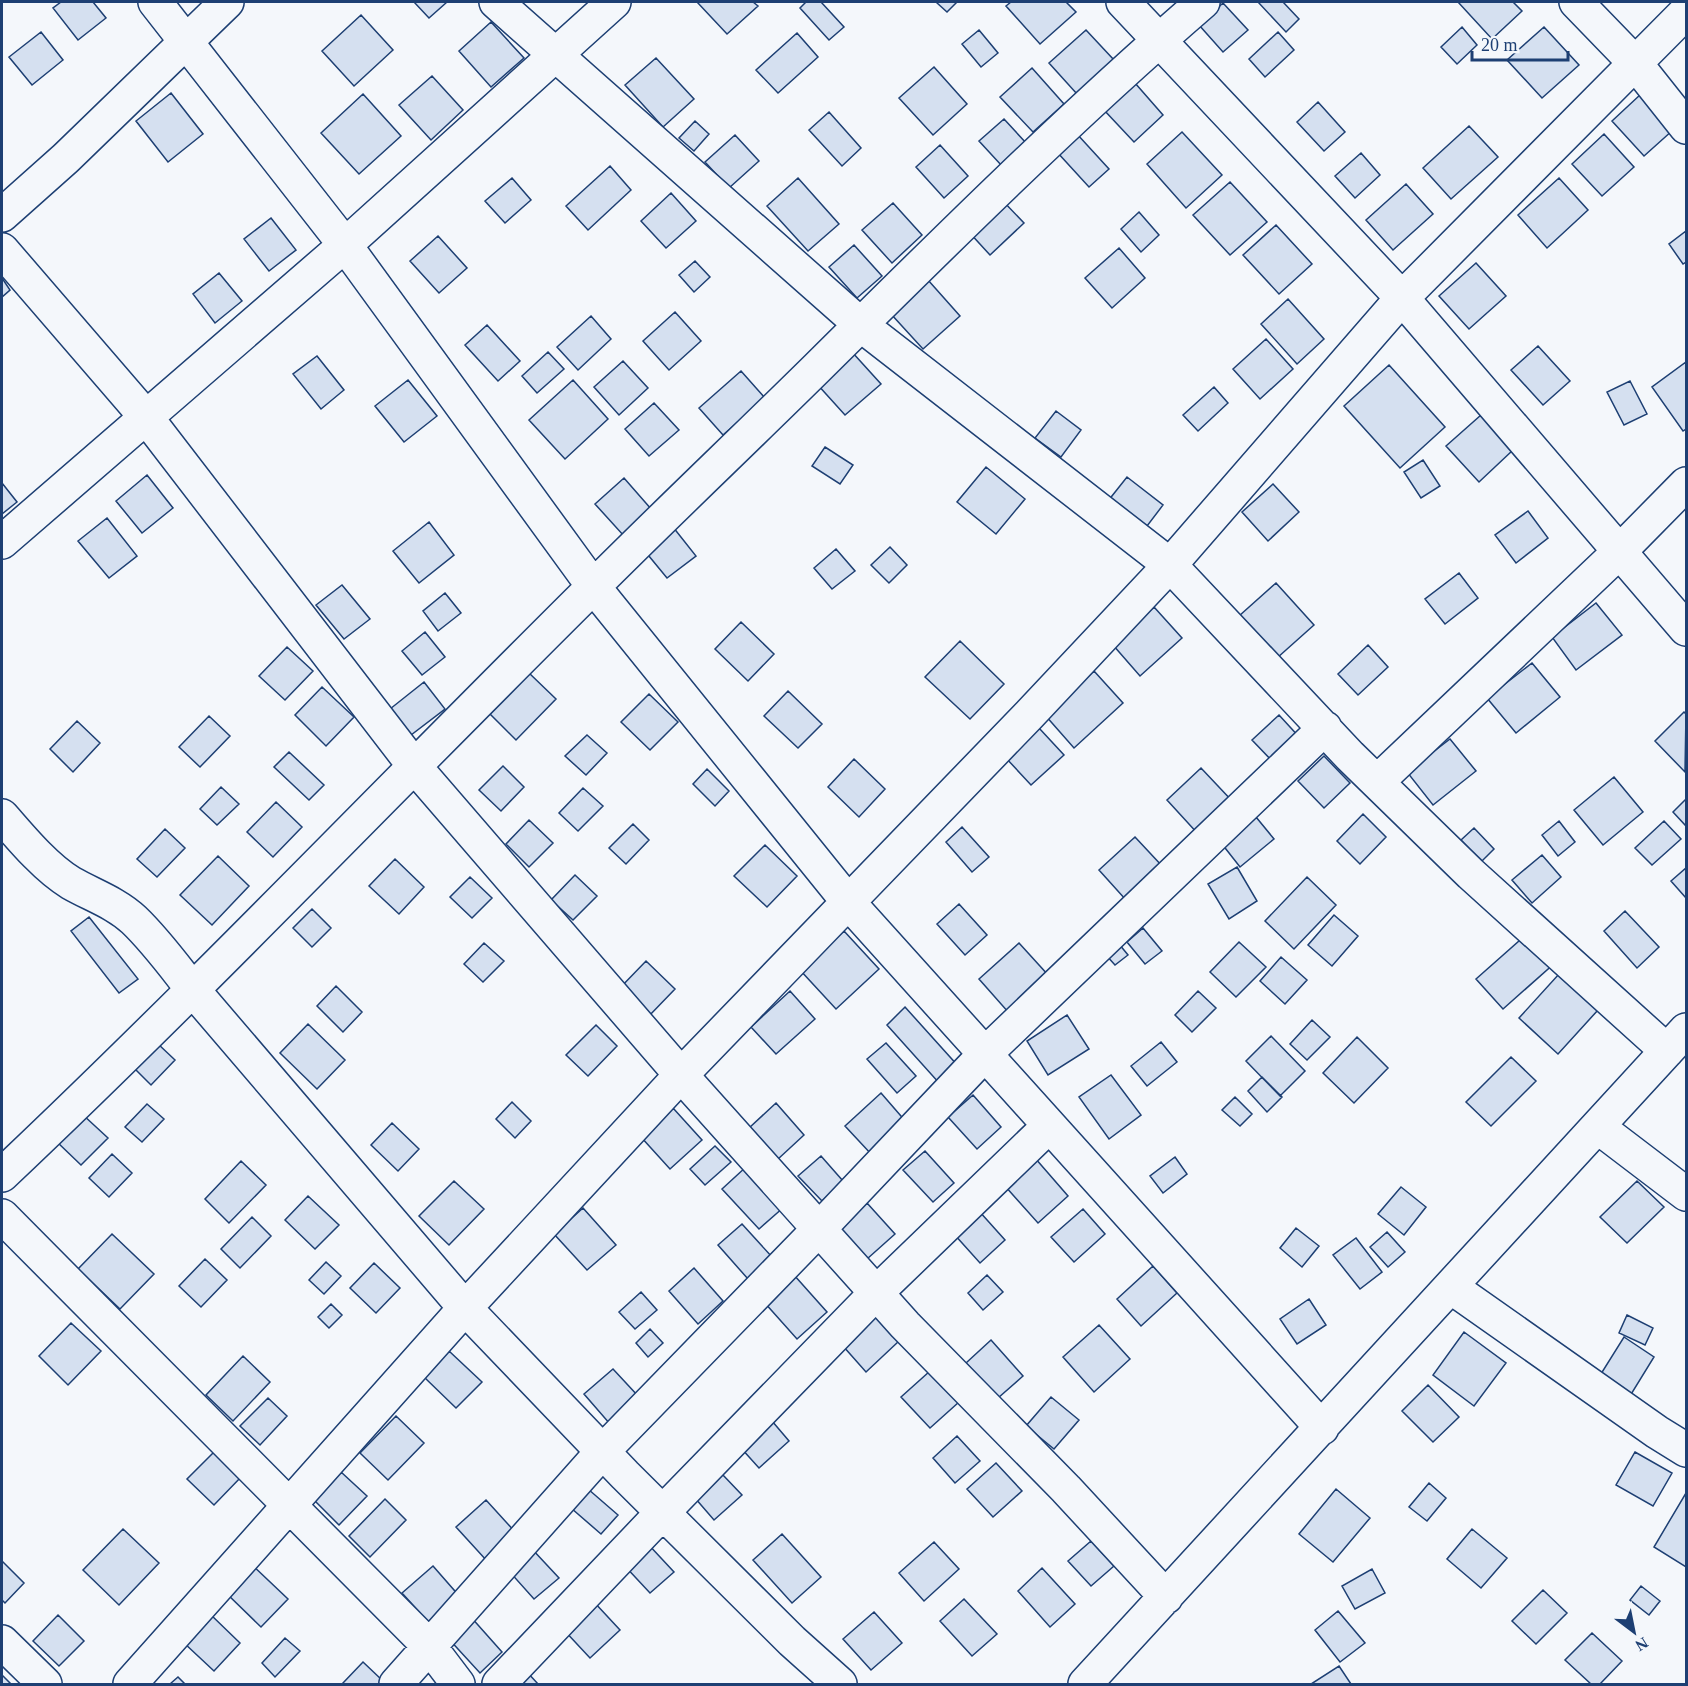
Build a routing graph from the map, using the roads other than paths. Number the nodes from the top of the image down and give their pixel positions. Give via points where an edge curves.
1 (155, 2) edge
2 (227, 2) edge
3 (495, 2) edge
4 (614, 2) edge
5 (1123, 2) edge
6 (1203, 2) edge
7 (1576, 2) edge
8 (1686, 12) edge
9 (1159, 39) junction
10 (186, 41) junction
11 (556, 54) junction
12 (1636, 64) junction
13 (1686, 127) edge
14 (2, 215) edge
15 (345, 246) junction
16 (2, 250) edge
17 (1402, 298) junction
18 (861, 325) junction
19 (146, 417) junction
20 (1686, 484) edge
21 (2, 542) edge
22 (1619, 552) junction
23 (1170, 566) junction
24 (593, 586) junction
25 (1686, 629) edge
26 (1325, 728) junction
27 (415, 766) junction
28 (1377, 782) junction
29 (2, 816) edge
30 (849, 903) junction
31 (193, 990) junction
32 (1677, 1040) edge
33 (985, 1054) junction
34 (681, 1075) junction
35 (1049, 1125) junction
36 (1598, 1127) junction
37 (2, 1175) edge
38 (1686, 1194) edge
39 (2, 1216) edge
40 (819, 1229) junction
41 (1451, 1287) junction
42 (876, 1293) junction
43 (465, 1308) junction
44 (1322, 1428) junction
45 (1686, 1450) edge
46 (602, 1452) junction
47 (288, 1506) junction
48 (662, 1513) junction
49 (1166, 1597) junction
50 (2, 1642) edge
51 (430, 1647) junction
52 (45, 1684) edge
53 (130, 1684) edge
54 (396, 1684) edge
55 (458, 1684) edge
56 (499, 1684) edge
57 (840, 1684) edge
58 (1085, 1684) edge

1 - 10 street
2 - 10 street
3 - 11 street
4 - 11 street
5 - 9 street
6 - 9 street
7 - 12 street
8 - 12 street
9 - 17 street
9 - 18 street
10 - 14 street
10 - 15 street
11 - 15 street
11 - 18 street
12 - 13 street
12 - 17 street
15 - 19 street
15 - 24 street
16 - 19 street
17 - 22 street
17 - 23 street
18 - 23 street
18 - 24 street
19 - 21 street
19 - 27 street
20 - 22 street
22 - 25 street
22 - 28 street
23 - 26 street
23 - 30 street
24 - 27 street
24 - 30 street
26 - 28 street
26 - 33 street
27 - 31 street
27 - 34 street
28 - 32 street via 1480,882
29 - 31 street via 31,849 69,882 133,919
30 - 33 street
30 - 34 street
31 - 37 street
31 - 43 street
32 - 36 street
33 - 35 street
33 - 40 street
34 - 40 street
34 - 43 street
35 - 42 street
35 - 44 street
36 - 38 street
36 - 41 street
39 - 47 street
40 - 42 street
40 - 46 street
41 - 44 street
41 - 45 street
42 - 48 street
42 - 49 street
43 - 46 street
43 - 47 street
44 - 49 street
46 - 48 street
46 - 51 street
47 - 51 street
47 - 53 street
48 - 56 street
48 - 57 street
49 - 58 street
50 - 52 street
51 - 54 street
51 - 55 street

